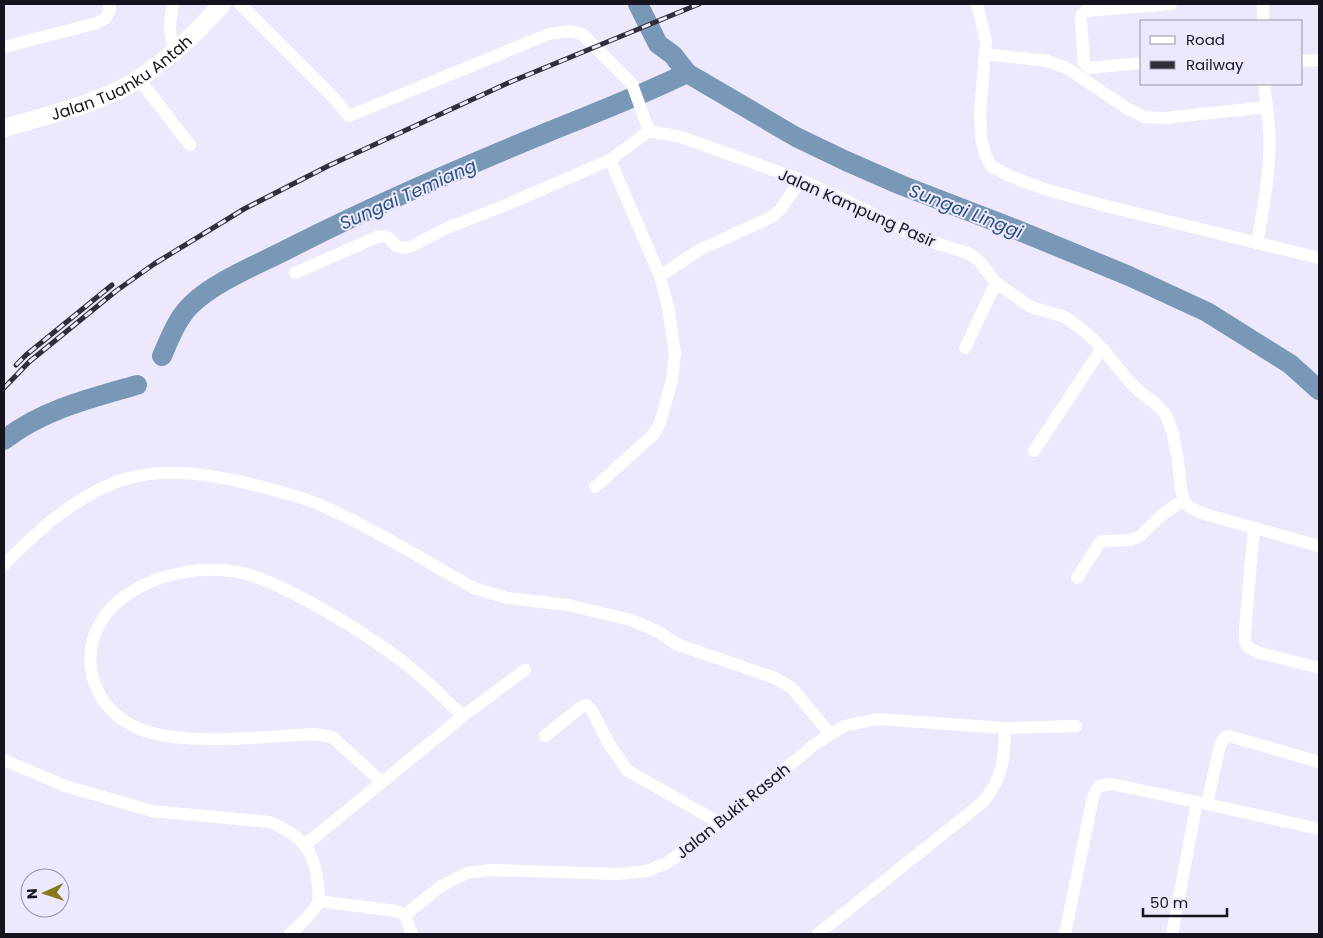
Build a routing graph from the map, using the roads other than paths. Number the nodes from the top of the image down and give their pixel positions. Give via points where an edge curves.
1 (109, 4) edge
2 (173, 4) edge
3 (222, 4) edge
4 (240, 4) edge
5 (977, 4) edge
6 (1154, 4) edge
7 (1171, 4) edge
8 (1264, 4) edge
9 (209, 12) edge
10 (1264, 20) edge
11 (4, 47) edge
12 (176, 50) junction
13 (985, 54) junction
14 (1319, 60) edge
15 (1303, 61) edge
16 (1140, 63) edge
17 (138, 78) junction
18 (1264, 85) edge
19 (1267, 107) junction
20 (4, 128) edge
21 (649, 131) junction
22 (190, 145) dead end
23 (610, 160) junction
24 (801, 180) junction
25 (1257, 243) junction
26 (1319, 258) edge
27 (295, 274) dead end
28 (660, 276) junction
29 (996, 283) junction
30 (965, 348) dead end
31 (1102, 348) junction
32 (1034, 452) dead end
33 (595, 487) dead end
34 (1184, 500) junction
35 (1254, 528) junction
36 (1319, 546) edge
37 (4, 565) edge
38 (1077, 578) dead end
39 (1319, 668) edge
40 (526, 670) dead end
41 (463, 716) junction
42 (1076, 726) dead end
43 (1005, 728) junction
44 (830, 734) junction
45 (545, 736) dead end
46 (4, 760) edge
47 (1319, 762) edge
48 (382, 782) junction
49 (1202, 803) junction
50 (720, 823) junction
51 (1319, 829) edge
52 (305, 845) junction
53 (318, 901) junction
54 (405, 915) junction
55 (290, 934) edge
56 (412, 934) edge
57 (818, 934) edge
58 (1065, 934) edge
59 (1172, 934) edge

1 - 11 street via 106,18 98,23
2 - 12 street via 170,38
3 - 9 highway, Jalan Tuanku Antah
4 - 21 street via 349,116 549,34 570,31 582,34 632,84
5 - 13 street via 986,41
6 - 7 street
6 - 16 street via 1082,14 1086,66
8 - 10 street
9 - 12 highway, Jalan Tuanku Antah
12 - 17 highway, Jalan Tuanku Antah
13 - 19 street via 1047,61 1068,68 1145,117 1164,118
13 - 25 street via 981,138 991,166 1044,189
14 - 15 street
17 - 20 highway, Jalan Tuanku Antah via 118,91 88,103
17 - 22 street
18 - 19 street
19 - 25 street via 1270,157
21 - 23 street
21 - 24 street, Jalan Kampung Pasir via 681,137
23 - 27 street via 447,228 412,246 396,246 389,238 377,237
23 - 28 street
24 - 28 street via 772,217 699,250
24 - 29 street, Jalan Kampung Pasir via 914,236 970,254
25 - 26 street
28 - 33 street via 676,353 660,423 653,434
29 - 30 street
29 - 31 street, Jalan Kampung Pasir via 1031,307 1065,317
31 - 32 street
31 - 34 street, Jalan Kampung Pasir via 1128,380 1166,415 1172,430
34 - 35 street via 1201,513
34 - 38 street via 1140,536 1130,540 1102,541
35 - 36 street
35 - 39 street via 1245,630 1248,648
37 - 44 street via 54,517 119,481 182,472 213,475 319,504 482,591 508,598 585,608 630,620 659,632 676,644 775,678 792,688
40 - 41 street
41 - 48 street
41 - 48 street via 424,679 332,614 281,585 242,573 210,570 176,574 145,584 120,600 102,620 92,643 90,666 95,686 116,715 134,726 153,734 210,739 315,734 332,737
42 - 43 street, Jalan Bukit Rasah
43 - 44 street, Jalan Bukit Rasah via 877,719 844,726
43 - 57 street via 1000,776 983,802
44 - 50 street, Jalan Bukit Rasah
45 - 50 street via 586,705 592,709 609,744 628,771
46 - 52 street via 65,786 152,811 270,822 286,829
47 - 49 street via 1234,736 1225,737
48 - 52 street
49 - 51 street
49 - 58 street via 1111,784 1099,786 1093,797
49 - 59 street
50 - 54 street, Jalan Bukit Rasah via 667,863 647,871 618,874 490,870 467,873 441,886
52 - 53 street via 312,854 316,870
53 - 54 street via 396,910
53 - 55 street
54 - 56 street

